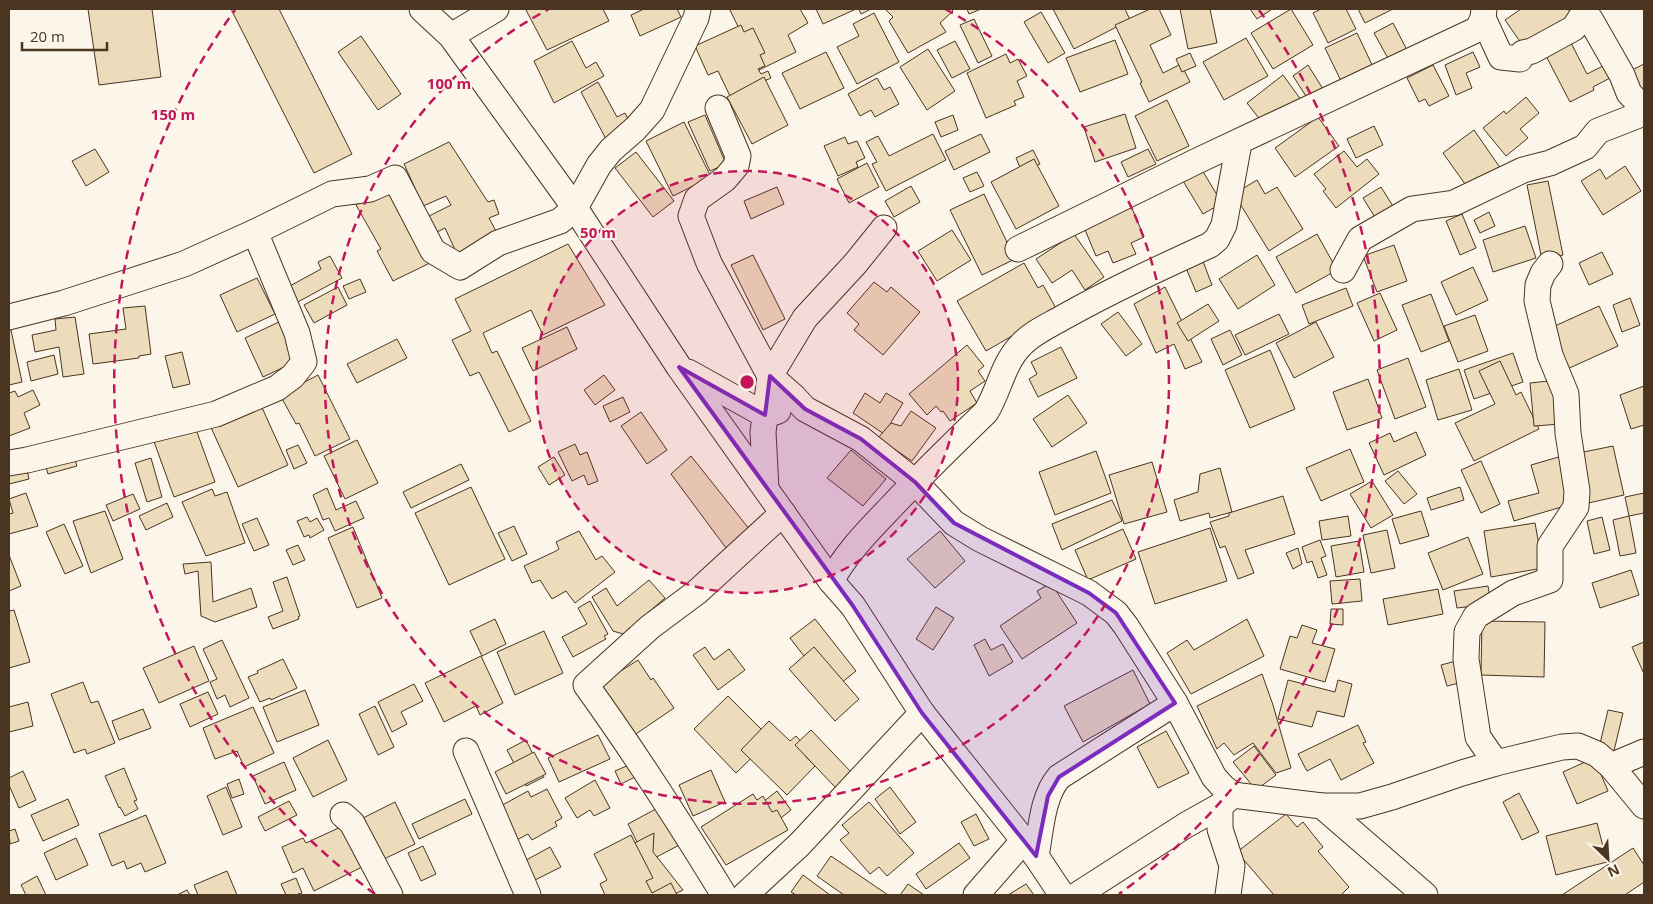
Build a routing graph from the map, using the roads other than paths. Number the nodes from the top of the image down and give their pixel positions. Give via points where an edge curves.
1 (422, 9) edge
2 (496, 9) edge
3 (698, 9) edge
4 (1483, 14) edge
5 (451, 36) junction
6 (718, 108) dead end
7 (1644, 109) edge
8 (1644, 113) edge
9 (1239, 142) junction
10 (576, 208) junction
11 (884, 228) dead end
12 (255, 232) junction
13 (1018, 249) dead end
14 (1550, 264) dead end
15 (1343, 270) dead end
16 (9, 317) edge
17 (680, 367) junction
18 (770, 376) junction
19 (805, 409) junction
20 (765, 415) junction
21 (9, 463) edge
22 (915, 482) junction
23 (766, 489) junction
24 (783, 512) junction
25 (831, 581) junction
26 (1175, 704) junction
27 (922, 713) junction
28 (466, 751) dead end
29 (1644, 752) edge
30 (1496, 763) junction
31 (1611, 766) junction
32 (1227, 800) junction
33 (1322, 806) junction
34 (1644, 806) edge
35 (343, 815) dead end
36 (1030, 848) junction
37 (390, 895) edge
38 (528, 895) edge
39 (724, 895) edge
40 (745, 895) edge
41 (976, 895) edge
42 (1062, 895) edge
43 (1077, 895) edge
44 (1228, 895) edge
45 (1426, 895) edge

1 - 5 street
2 - 5 street
3 - 10 street via 652,110 599,164
4 - 7 street via 1501,57 1520,59 1524,53 1574,28 1583,14 1590,19 1629,93
4 - 9 street via 1478,29
5 - 10 street
6 - 18 street via 738,156 736,166 725,180 697,198 691,216 709,263
8 - 15 street via 1598,131 1585,147 1550,163 1523,170 1454,203 1412,209 1360,239
9 - 13 street
9 - 22 street via 1224,225 1217,239 1030,336 1013,354 986,412
10 - 12 street via 560,222 498,243 460,267 433,251 395,178 370,190 332,194
10 - 17 street
11 - 18 street via 805,318
12 - 16 street via 184,264 64,303
12 - 21 street via 297,333 304,362 293,376 278,388 216,414
14 - 30 street via 1538,285 1537,301 1550,355 1566,394 1576,507 1550,546 1550,580 1505,597 1476,616 1467,632 1466,659 1478,737
17 - 20 street
17 - 23 street
18 - 19 street
18 - 20 street
19 - 20 street via 787,409
19 - 22 street via 861,439
20 - 23 street
22 - 25 street via 847,555
22 - 26 street via 954,523 1089,593 1116,613
23 - 24 street
24 - 25 street
24 - 39 street via 697,592 650,627 586,685 676,817
25 - 27 street via 853,606
26 - 32 street via 1214,777 1223,787
26 - 36 street via 1059,777 1052,786
27 - 36 street
27 - 40 street via 800,844
28 - 38 street
29 - 31 street
30 - 31 street via 1562,746 1578,746 1597,754
30 - 33 street via 1360,806
31 - 34 street
32 - 33 street
32 - 43 street
32 - 44 street via 1220,829 1232,866
33 - 45 street
35 - 37 street via 352,823
36 - 41 street
36 - 42 street

